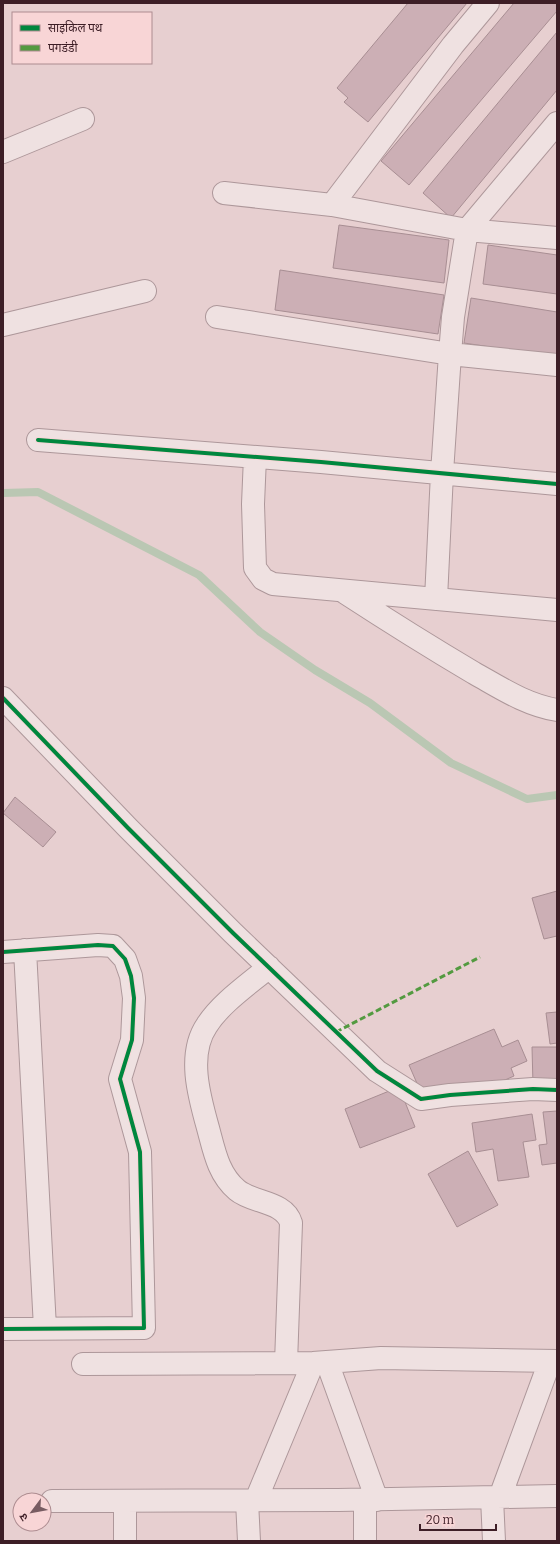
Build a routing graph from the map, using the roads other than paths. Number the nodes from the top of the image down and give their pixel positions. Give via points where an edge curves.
1 (488, 3) edge
2 (82, 119) dead end
3 (557, 123) edge
4 (3, 152) edge
5 (224, 193) dead end
6 (332, 205) junction
7 (467, 230) junction
8 (557, 238) edge
9 (145, 291) dead end
10 (217, 317) dead end
11 (3, 325) edge
12 (450, 354) junction
13 (557, 365) edge
14 (38, 440) dead end
15 (255, 457) junction
16 (442, 473) junction
17 (557, 484) edge
18 (341, 590) junction
19 (436, 599) junction
20 (557, 610) edge
21 (3, 698) edge
22 (557, 710) edge
23 (25, 950) junction
24 (3, 952) edge
25 (269, 967) junction
26 (557, 1090) edge
27 (45, 1328) junction
28 (3, 1329) edge
29 (553, 1361) edge
30 (320, 1362) junction
31 (286, 1363) junction
32 (83, 1364) dead end
33 (557, 1496) edge
34 (496, 1497) junction
35 (371, 1500) junction
36 (52, 1501) dead end
37 (125, 1501) junction
38 (251, 1501) junction
39 (125, 1541) edge
40 (248, 1541) edge
41 (365, 1541) edge
42 (494, 1541) edge

1 - 6 street via 453,44
2 - 4 street
3 - 7 street
5 - 6 street
6 - 7 street
7 - 8 street
7 - 12 street via 453,317
9 - 11 street
10 - 12 street
12 - 13 street
12 - 16 street
14 - 15 street
15 - 16 street
15 - 18 street via 255,568 263,579 273,584
16 - 17 street
16 - 19 street
18 - 19 street
18 - 22 street via 425,644 514,695 541,708
19 - 20 street
21 - 25 street via 128,828
23 - 24 street
23 - 27 street
23 - 27 street via 113,946 125,959 131,976 134,998 132,1040 120,1078 140,1152 144,1328
25 - 26 street via 378,1071 421,1099 533,1089
25 - 31 street via 219,1010 206,1025 198,1050 197,1079 214,1152 222,1172 240,1192 281,1209 291,1223
27 - 28 street
29 - 30 street via 381,1358
29 - 34 street
30 - 31 street
30 - 35 street
30 - 38 street
31 - 32 street
33 - 34 street
34 - 35 street
34 - 42 street
35 - 38 street
35 - 41 street
36 - 37 street
37 - 38 street
37 - 39 street
38 - 40 street

